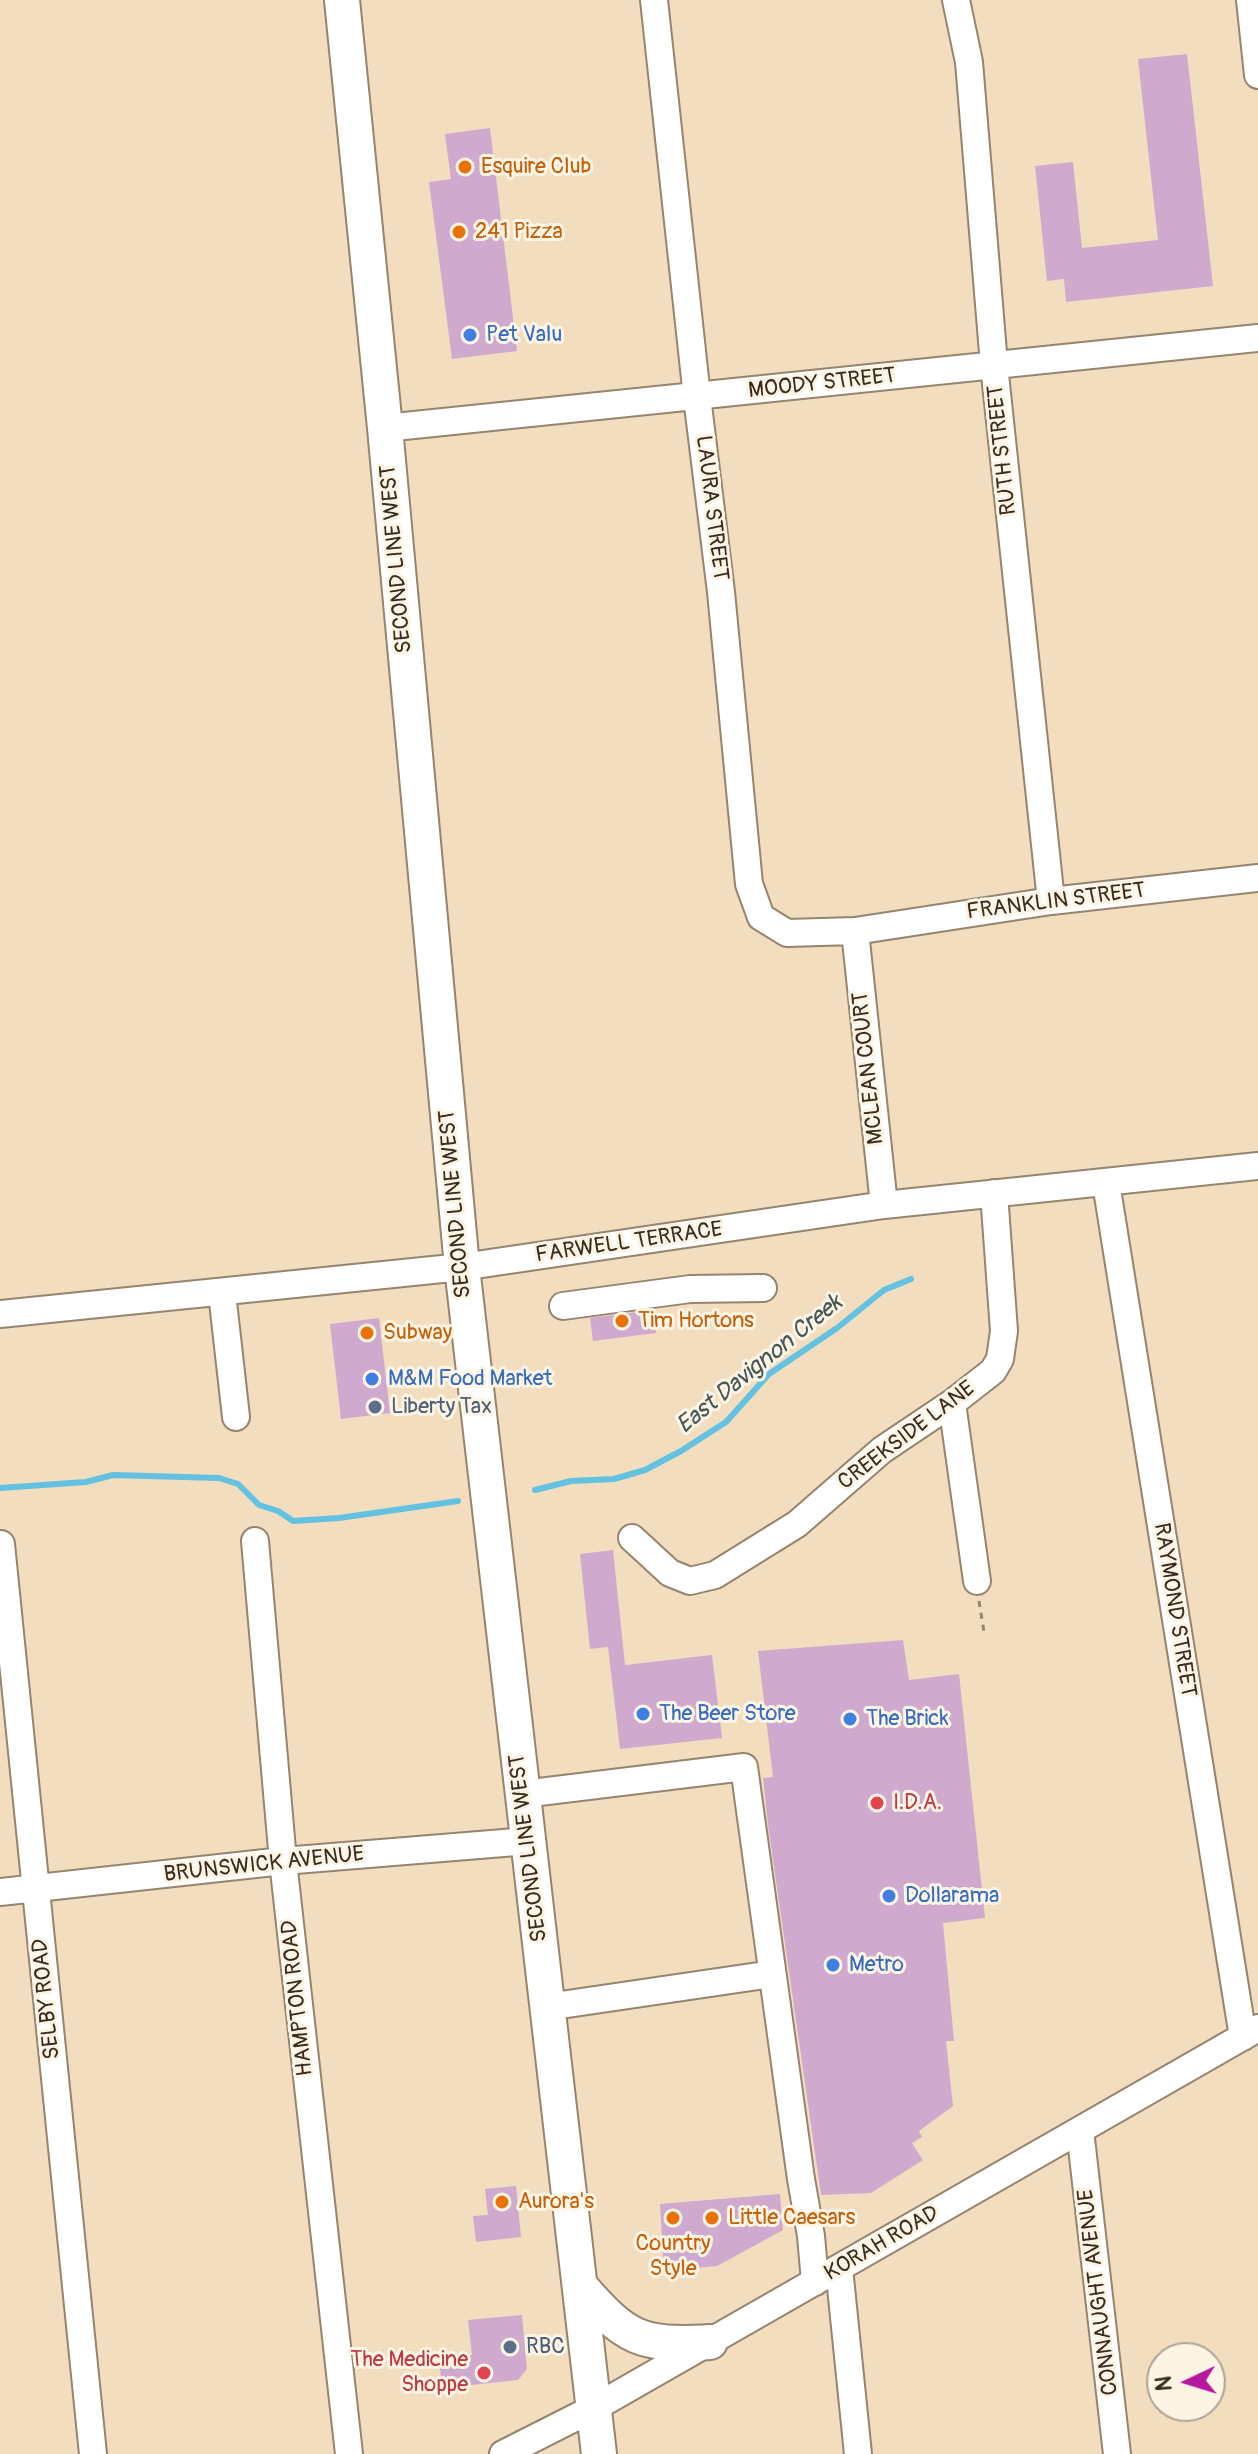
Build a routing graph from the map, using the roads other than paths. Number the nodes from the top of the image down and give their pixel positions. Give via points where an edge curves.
1 (342, 0) edge
2 (654, 0) edge
3 (956, 0) edge
4 (1250, 0) edge
5 (1258, 75) edge
6 (1258, 338) edge
7 (994, 365) junction
8 (697, 397) junction
9 (385, 428) junction
10 (1258, 878) edge
11 (1051, 901) junction
12 (855, 931) junction
13 (1258, 1166) edge
14 (1106, 1183) junction
15 (994, 1193) junction
16 (884, 1205) junction
17 (462, 1267) junction
18 (763, 1288) dead end
19 (222, 1293) junction
20 (563, 1306) dead end
21 (0, 1314) edge
22 (952, 1403) junction
23 (236, 1417) dead end
24 (632, 1538) dead end
25 (255, 1541) dead end
26 (1, 1544) edge
27 (977, 1581) road end
28 (523, 1794) junction
29 (528, 1841) junction
30 (283, 1861) junction
31 (35, 1889) junction
32 (0, 1892) edge
33 (772, 1974) junction
34 (547, 2007) junction
35 (1250, 2032) edge
36 (1080, 2130) junction
37 (839, 2268) junction
38 (815, 2282) junction
39 (580, 2286) junction
40 (710, 2342) junction
41 (594, 2408) junction
42 (93, 2454) edge
43 (349, 2454) edge
44 (503, 2454) edge
45 (599, 2454) edge
46 (858, 2454) edge
47 (1117, 2454) edge

1 - 9 main road, SECOND LINE WEST
2 - 8 street, LAURA STREET
3 - 7 street, RUTH STREET via 969,62
4 - 5 street
6 - 7 street, MOODY STREET
7 - 8 street, MOODY STREET
7 - 11 street, RUTH STREET
8 - 9 street, MOODY STREET
8 - 12 street, LAURA STREET via 749,884 761,917 787,933
9 - 17 main road, SECOND LINE WEST
10 - 11 street, FRANKLIN STREET
11 - 12 street, FRANKLIN STREET
12 - 16 street, MCLEAN COURT
13 - 14 street, FARWELL TERRACE
14 - 15 street, FARWELL TERRACE
14 - 35 street, RAYMOND STREET
15 - 16 street, FARWELL TERRACE
15 - 22 street, CREEKSIDE LANE via 1003,1301 1000,1359 993,1371
16 - 17 street, FARWELL TERRACE
17 - 19 street, FARWELL TERRACE
17 - 28 main road, SECOND LINE WEST
18 - 20 street via 690,1289
19 - 21 street, FARWELL TERRACE
19 - 23 street
22 - 24 street, CREEKSIDE LANE via 882,1450 797,1524 715,1575 690,1581 670,1573
22 - 27 street
25 - 30 street, HAMPTON ROAD
26 - 31 street, SELBY ROAD
28 - 29 main road, SECOND LINE WEST
28 - 33 street via 744,1767
29 - 30 street, BRUNSWICK AVENUE
29 - 34 main road, SECOND LINE WEST
30 - 31 street, BRUNSWICK AVENUE
30 - 43 street, HAMPTON ROAD
31 - 32 street, BRUNSWICK AVENUE
31 - 42 street, SELBY ROAD
33 - 34 street
33 - 38 street
34 - 39 main road, SECOND LINE WEST
35 - 36 street, KORAH ROAD
36 - 37 street, KORAH ROAD
36 - 47 street, CONNAUGHT AVENUE
37 - 38 street, KORAH ROAD
37 - 46 street
38 - 40 street, KORAH ROAD
39 - 40 main road via 611,2321 636,2336 667,2344
39 - 41 main road, SECOND LINE WEST
40 - 41 street, KORAH ROAD
41 - 44 street, KORAH ROAD
41 - 45 main road, SECOND LINE WEST

